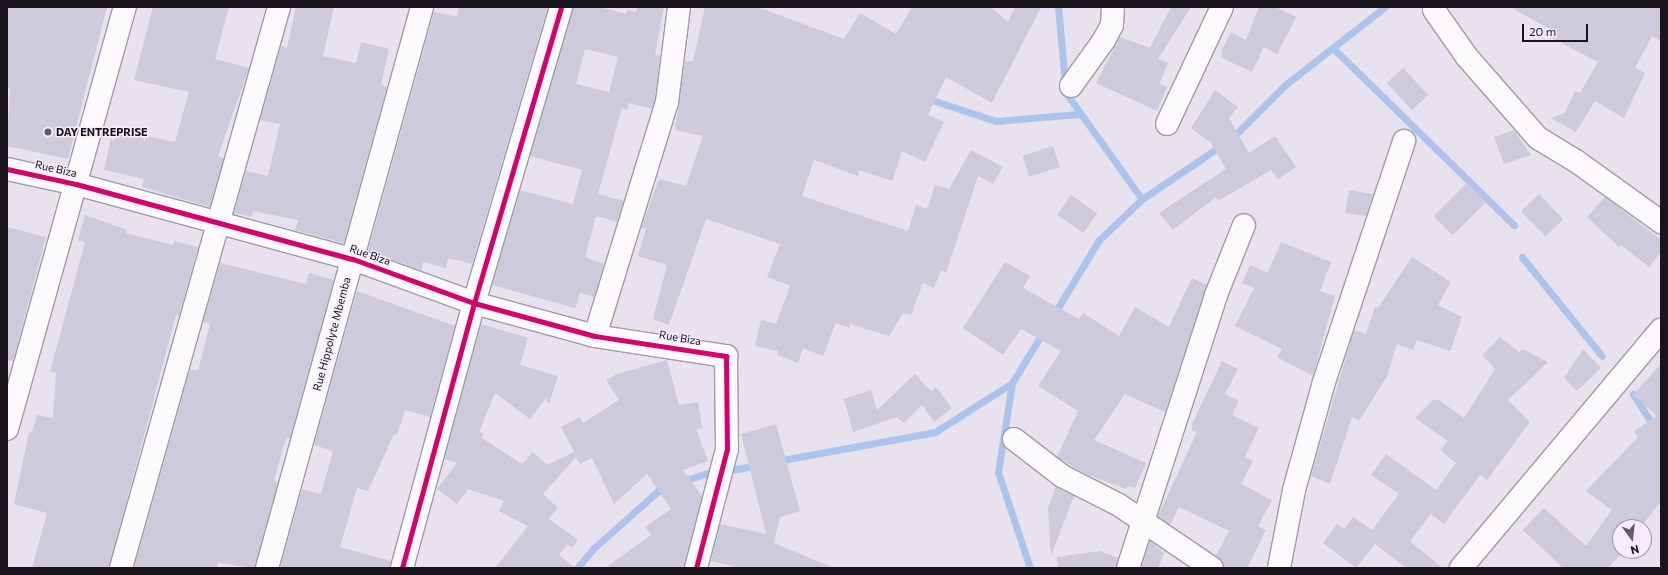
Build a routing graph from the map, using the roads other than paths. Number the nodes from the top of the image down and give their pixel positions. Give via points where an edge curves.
1 (125, 7) edge
2 (279, 7) edge
3 (422, 7) edge
4 (561, 7) edge
5 (679, 7) edge
6 (1113, 7) edge
7 (1222, 7) edge
8 (1434, 10) dead end
9 (1071, 86) dead end
10 (1167, 124) dead end
11 (1404, 141) dead end
12 (7, 169) edge
13 (76, 184) junction
14 (1661, 222) edge
15 (218, 224) junction
16 (1244, 225) dead end
17 (353, 259) junction
18 (474, 303) junction
19 (1661, 330) edge
20 (596, 336) junction
21 (7, 429) edge
22 (1014, 439) dead end
23 (1141, 520) junction
24 (121, 568) edge
25 (267, 568) edge
26 (402, 568) edge
27 (696, 568) edge
28 (1128, 568) edge
29 (1212, 568) edge
30 (1279, 568) edge
31 (1461, 568) edge

1 - 13 street
2 - 15 street
3 - 17 street, Rue Hippolyte Mbemba
4 - 18 street
5 - 20 street via 667,102
6 - 9 street via 1112,24 1104,40
7 - 10 street
8 - 14 street via 1467,57 1538,138 1576,161
11 - 30 street via 1324,382 1294,490
12 - 13 street, Rue Biza
13 - 15 street, Rue Biza
13 - 21 street
15 - 17 street, Rue Biza
15 - 24 street
16 - 23 street via 1216,295 1186,398
17 - 18 street, Rue Biza
17 - 25 street, Rue Hippolyte Mbemba
18 - 20 street, Rue Biza
18 - 26 street
19 - 31 street
20 - 27 street, Rue Biza via 726,356 727,449
22 - 23 street via 1062,476
23 - 28 street
23 - 29 street

